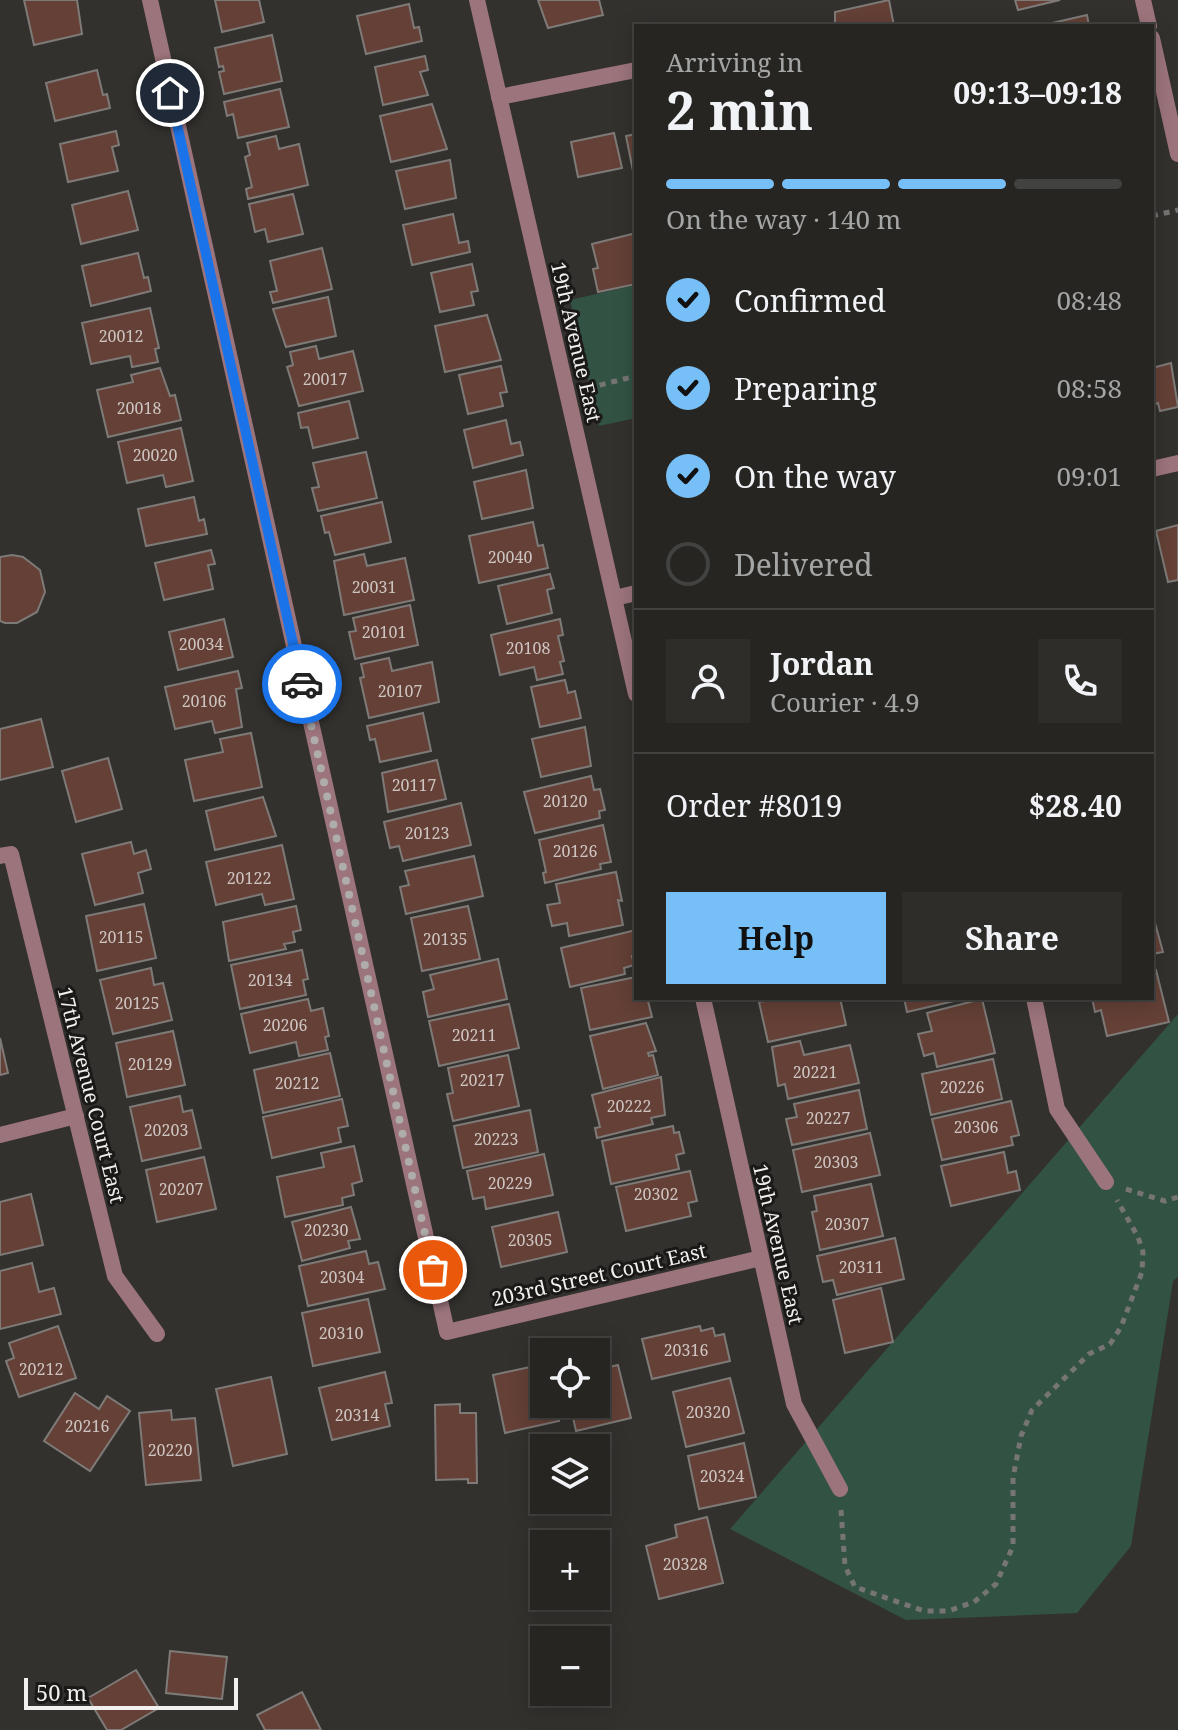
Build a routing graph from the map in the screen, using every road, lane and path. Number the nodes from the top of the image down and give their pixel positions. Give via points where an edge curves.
1 (150, 0) edge
2 (477, 0) edge
3 (1143, 0) edge
4 (1149, 24) edge
5 (1154, 47) edge
6 (634, 70) edge
7 (499, 97) junction
8 (1178, 154) edge
9 (1178, 210) edge
10 (1154, 216) edge
11 (634, 376) edge
12 (567, 393) junction
13 (1178, 463) edge
14 (1154, 469) edge
15 (634, 593) edge
16 (615, 598) junction
17 (634, 685) edge
18 (5, 855) edge
19 (703, 1000) edge
20 (1034, 1000) edge
21 (76, 1116) junction
22 (0, 1135) edge
23 (1106, 1182) junction
24 (1178, 1197) edge
25 (761, 1258) junction
26 (157, 1334) dead end
27 (840, 1489) joint

1 - 25 street, 203rd Street Court East via 447,1332
2 - 7 street, 19th Avenue East
3 - 4 street
5 - 8 street
6 - 7 street
7 - 12 street, 19th Avenue East
9 - 10 path
11 - 12 path
12 - 16 street, 19th Avenue East
13 - 14 street
15 - 16 street
16 - 17 street, 19th Avenue East
18 - 21 street, 17th Avenue Court East
19 - 25 street, 19th Avenue East
20 - 23 street via 1057,1109
21 - 22 street
21 - 26 street, 17th Avenue Court East via 115,1276
23 - 24 path via 1165,1201
23 - 27 path via 1138,1237 1142,1272 1110,1344 1089,1354 1032,1410 1013,1478 1013,1546 996,1584 974,1602 948,1611 924,1611 855,1587 845,1566
25 - 27 street, 19th Avenue East via 794,1404

